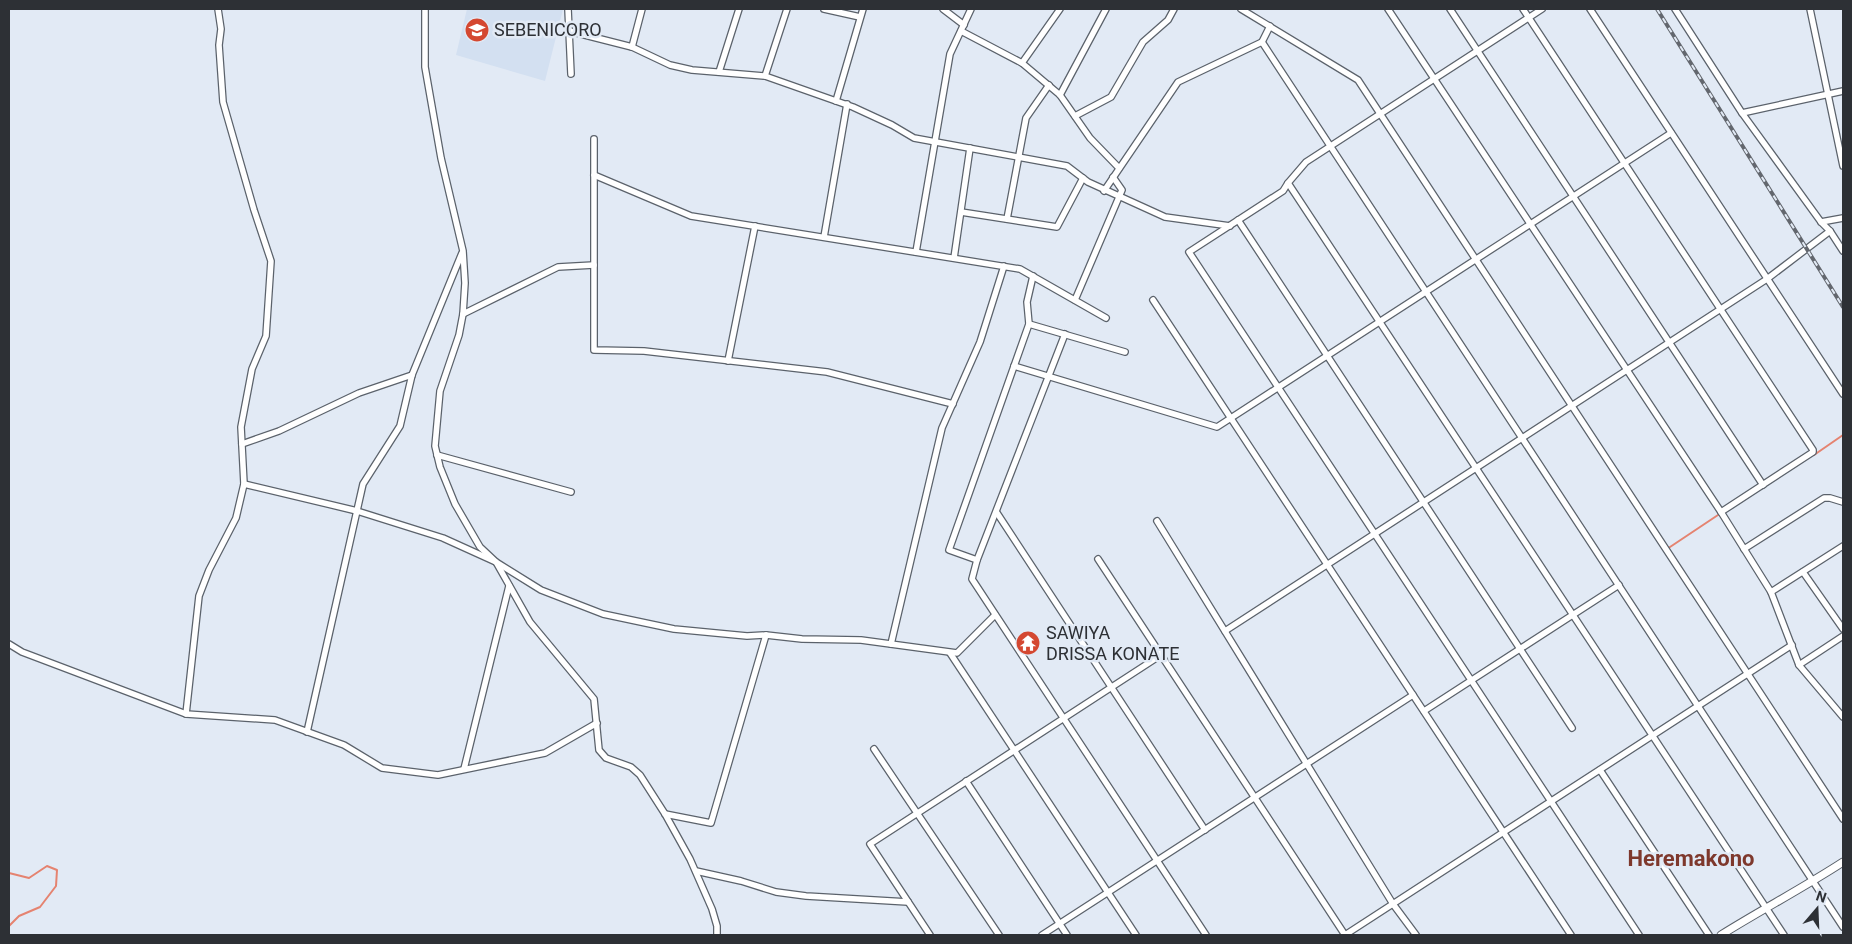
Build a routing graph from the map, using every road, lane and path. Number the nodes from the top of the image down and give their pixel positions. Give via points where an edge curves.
1 (218, 9) edge
2 (425, 9) edge
3 (568, 9) edge
4 (642, 9) edge
5 (739, 9) edge
6 (787, 9) edge
7 (824, 9) edge
8 (863, 9) edge
9 (942, 9) edge
10 (971, 9) edge
11 (1060, 9) edge
12 (1106, 9) edge
13 (1174, 9) edge
14 (1388, 9) edge
15 (1450, 9) edge
16 (1523, 9) edge
17 (1542, 9) edge
18 (1590, 9) edge
19 (1675, 9) edge
20 (1810, 9) edge
21 (1244, 10) edge
22 (860, 17) junction
23 (1529, 18) junction
24 (1270, 26) junction
25 (962, 28) junction
26 (569, 31) junction
27 (1262, 42) junction
28 (632, 46) junction
29 (1478, 51) junction
30 (1022, 63) junction
31 (719, 72) junction
32 (571, 74) dead end
33 (765, 76) junction
34 (1434, 79) junction
35 (1048, 86) junction
36 (1843, 92) edge
37 (1060, 95) junction
38 (1828, 95) junction
39 (836, 101) junction
40 (847, 104) junction
41 (1742, 113) junction
42 (1380, 114) junction
43 (1075, 116) junction
44 (1671, 133) junction
45 (594, 139) dead end
46 (935, 142) junction
47 (1330, 146) junction
48 (970, 148) junction
49 (1019, 157) junction
50 (1624, 163) junction
51 (1843, 166) edge
52 (1120, 168) junction
53 (594, 175) junction
54 (1113, 177) junction
55 (1082, 178) junction
56 (1288, 183) junction
57 (1104, 190) junction
58 (1573, 196) junction
59 (1118, 197) junction
60 (961, 212) junction
61 (1843, 218) edge
62 (1007, 219) junction
63 (1238, 220) junction
64 (1821, 222) junction
65 (1530, 224) junction
66 (755, 226) junction
67 (1230, 226) junction
68 (1830, 230) junction
69 (824, 237) junction
70 (463, 251) junction
71 (916, 252) junction
72 (1843, 252) edge
73 (954, 258) junction
74 (1476, 259) junction
75 (594, 265) junction
76 (1004, 266) junction
77 (1033, 276) junction
78 (1768, 279) junction
79 (1426, 292) junction
80 (1075, 300) junction
81 (1153, 300) dead end
82 (1721, 309) junction
83 (463, 314) junction
84 (1106, 318) dead end
85 (1379, 322) junction
86 (1029, 324) junction
87 (1065, 334) junction
88 (1669, 342) junction
89 (1126, 352) dead end
90 (1327, 356) junction
91 (728, 361) junction
92 (1014, 366) junction
93 (1626, 371) junction
94 (412, 375) junction
95 (1049, 377) junction
96 (1278, 387) junction
97 (1843, 394) edge
98 (953, 404) junction
99 (1572, 406) junction
100 (1231, 418) junction
101 (1522, 438) junction
102 (242, 444) junction
103 (437, 455) junction
104 (1476, 468) junction
105 (244, 484) junction
106 (1763, 485) junction
107 (571, 492) dead end
108 (1424, 502) junction
109 (1843, 502) edge
110 (357, 511) junction
111 (1721, 512) junction
112 (997, 513) junction
113 (1157, 521) dead end
114 (1375, 534) junction
115 (1843, 546) edge
116 (1744, 549) junction
117 (1098, 559) dead end
118 (977, 560) junction
119 (496, 562) junction
120 (1327, 565) junction
121 (1803, 572) junction
122 (1619, 585) junction
123 (509, 586) junction
124 (1771, 592) junction
125 (995, 615) junction
126 (1572, 615) junction
127 (1843, 629) edge
128 (1225, 631) junction
129 (766, 635) junction
130 (1843, 636) edge
131 (9, 644) edge
132 (891, 644) junction
133 (1792, 645) junction
134 (1520, 649) junction
135 (950, 653) junction
136 (1160, 655) junction
137 (1799, 665) junction
138 (1748, 674) junction
139 (1471, 681) junction
140 (1111, 687) junction
141 (1413, 695) junction
142 (1843, 704) edge
143 (1698, 706) junction
144 (1836, 709) junction
145 (1424, 711) junction
146 (186, 714) junction
147 (1843, 717) edge
148 (1063, 718) junction
149 (597, 723) junction
150 (1572, 728) dead end
151 (307, 732) junction
152 (1652, 736) junction
153 (874, 749) dead end
154 (1014, 750) junction
155 (1307, 764) junction
156 (464, 769) junction
157 (1600, 770) junction
158 (966, 781) junction
159 (1254, 798) junction
160 (1551, 802) junction
161 (665, 814) junction
162 (916, 814) junction
163 (1843, 819) edge
164 (1205, 830) junction
165 (1503, 832) junction
166 (1157, 861) junction
167 (1843, 862) edge
168 (696, 871) junction
169 (1814, 882) junction
170 (1108, 892) junction
171 (908, 902) junction
172 (1393, 904) junction
173 (1766, 907) junction
174 (1059, 924) junction
175 (1843, 926) edge
176 (717, 935) edge
177 (930, 935) edge
178 (999, 935) edge
179 (1042, 935) edge
180 (1067, 935) edge
181 (1136, 935) edge
182 (1206, 935) edge
183 (1345, 935) edge
184 (1416, 935) edge
185 (1571, 935) edge
186 (1639, 935) edge
187 (1709, 935) edge
188 (1721, 935) edge
189 (1784, 935) edge

1 - 102 street via 223,102 270,262 266,336 252,368 241,427
2 - 70 street via 425,68
3 - 26 street
4 - 28 street
5 - 31 street
6 - 33 street
7 - 22 street
8 - 22 street
9 - 25 street
10 - 25 street
11 - 30 street
12 - 37 street
13 - 43 street via 1168,20 1143,42 1111,97
14 - 34 street
15 - 29 street
16 - 23 street
17 - 23 street
18 - 44 street
19 - 41 street
20 - 38 street
21 - 24 street
22 - 39 street
23 - 29 street
23 - 50 street
24 - 27 street
24 - 42 street via 1358,80
25 - 30 street
25 - 46 street via 950,54
26 - 28 street
26 - 32 street
27 - 47 street
27 - 52 street via 1178,82
28 - 31 street via 670,65
29 - 34 street
29 - 58 street
30 - 35 street
31 - 33 street
33 - 39 street
34 - 42 street
34 - 65 street
35 - 37 street
35 - 49 street via 1026,118
36 - 38 street
37 - 43 street
38 - 41 street
38 - 51 street
39 - 40 street
40 - 46 street via 914,138
40 - 69 street
41 - 64 street
42 - 47 street
42 - 74 street
43 - 52 street via 1090,138
44 - 50 street
44 - 78 street
45 - 53 street
46 - 48 street
46 - 71 street
47 - 56 street via 1306,162
47 - 79 street
48 - 49 street
48 - 60 street
49 - 55 street via 1067,166
49 - 62 street
50 - 58 street
50 - 82 street
52 - 54 street
53 - 66 street via 691,216
53 - 75 street
54 - 57 street
54 - 59 street via 1122,190
55 - 57 street
55 - 62 street via 1057,227
56 - 63 street via 1283,191
56 - 85 street
57 - 59 street
58 - 65 street
58 - 88 street
59 - 67 street via 1165,217
59 - 80 street
60 - 62 street
60 - 73 street
61 - 64 street
63 - 67 street
63 - 90 street
64 - 68 street
65 - 74 street
65 - 93 street
66 - 69 street
66 - 91 street
67 - 96 street via 1189,252
68 - 72 street
68 - 78 street
69 - 71 street
70 - 83 street
70 - 94 street
71 - 73 street
73 - 76 street
74 - 79 street
74 - 99 street
75 - 83 street via 558,267
75 - 91 street via 594,350 644,351
76 - 77 street
76 - 98 street via 980,342
77 - 80 street
77 - 86 street via 1027,302
78 - 82 street
78 - 97 street
79 - 85 street
79 - 101 street
80 - 84 street
81 - 100 street
82 - 88 street
82 - 106 street via 1813,450
83 - 103 street via 440,391
85 - 90 street
85 - 104 street
86 - 87 street
86 - 92 street
87 - 89 street
87 - 95 street
88 - 93 street
88 - 106 street
90 - 96 street
90 - 108 street
91 - 98 street via 826,372
92 - 95 street
92 - 118 street via 949,550
93 - 99 street
93 - 111 street
94 - 102 street via 359,393 279,431
94 - 110 street via 400,426 363,484
95 - 100 street via 1217,427
95 - 112 street
96 - 100 street
96 - 114 street
98 - 132 street via 942,428
99 - 101 street
99 - 138 street
100 - 120 street
101 - 104 street
101 - 122 street
102 - 105 street
103 - 107 street
103 - 119 street via 455,504 480,547
104 - 108 street
104 - 126 street
105 - 110 street
105 - 146 street via 236,518 199,596
106 - 111 street
108 - 114 street
108 - 134 street
109 - 116 street via 1824,498
110 - 119 street via 443,538
110 - 151 street
111 - 116 street
112 - 118 street
112 - 140 street
113 - 128 street
114 - 120 street
114 - 139 street
115 - 121 street
116 - 124 street
117 - 136 street
118 - 125 street via 972,579
119 - 123 street
119 - 129 street via 541,590 603,614 674,629
120 - 128 street
120 - 141 street
121 - 124 street
121 - 127 street
122 - 126 street
122 - 143 street
123 - 149 street via 530,622 594,699
123 - 156 street
124 - 133 street
125 - 135 street via 957,653
125 - 148 street
126 - 134 street
126 - 152 street
128 - 155 street
129 - 132 street
129 - 161 street via 711,823
130 - 137 street
131 - 146 street via 22,652
132 - 135 street
133 - 137 street
133 - 138 street
134 - 139 street
134 - 150 street
135 - 154 street
136 - 140 street
136 - 159 street
137 - 144 street
138 - 143 street
138 - 163 street
139 - 145 street
139 - 160 street
140 - 148 street
140 - 164 street
141 - 145 street
141 - 155 street
142 - 144 street
143 - 152 street
143 - 169 street
144 - 147 street
145 - 165 street
146 - 151 street via 275,720
148 - 154 street
148 - 166 street
149 - 156 street via 545,753
149 - 161 street via 599,750 606,758 631,767 640,775
151 - 156 street via 344,746 382,768 438,775
152 - 157 street
152 - 173 street
153 - 162 street
154 - 158 street
154 - 170 street
155 - 159 street
155 - 172 street
157 - 160 street
157 - 187 street
158 - 162 street
158 - 174 street
159 - 164 street
159 - 183 street
160 - 165 street
160 - 186 street
161 - 168 street
162 - 171 street via 870,844
162 - 178 street
164 - 166 street
165 - 172 street
165 - 185 street
166 - 170 street
166 - 182 street
167 - 169 street
168 - 171 street via 776,892
168 - 176 street via 712,909
169 - 173 street
169 - 175 street
170 - 174 street
170 - 181 street
171 - 177 street
172 - 183 street
172 - 184 street
173 - 188 street
173 - 189 street
174 - 179 street
174 - 180 street

